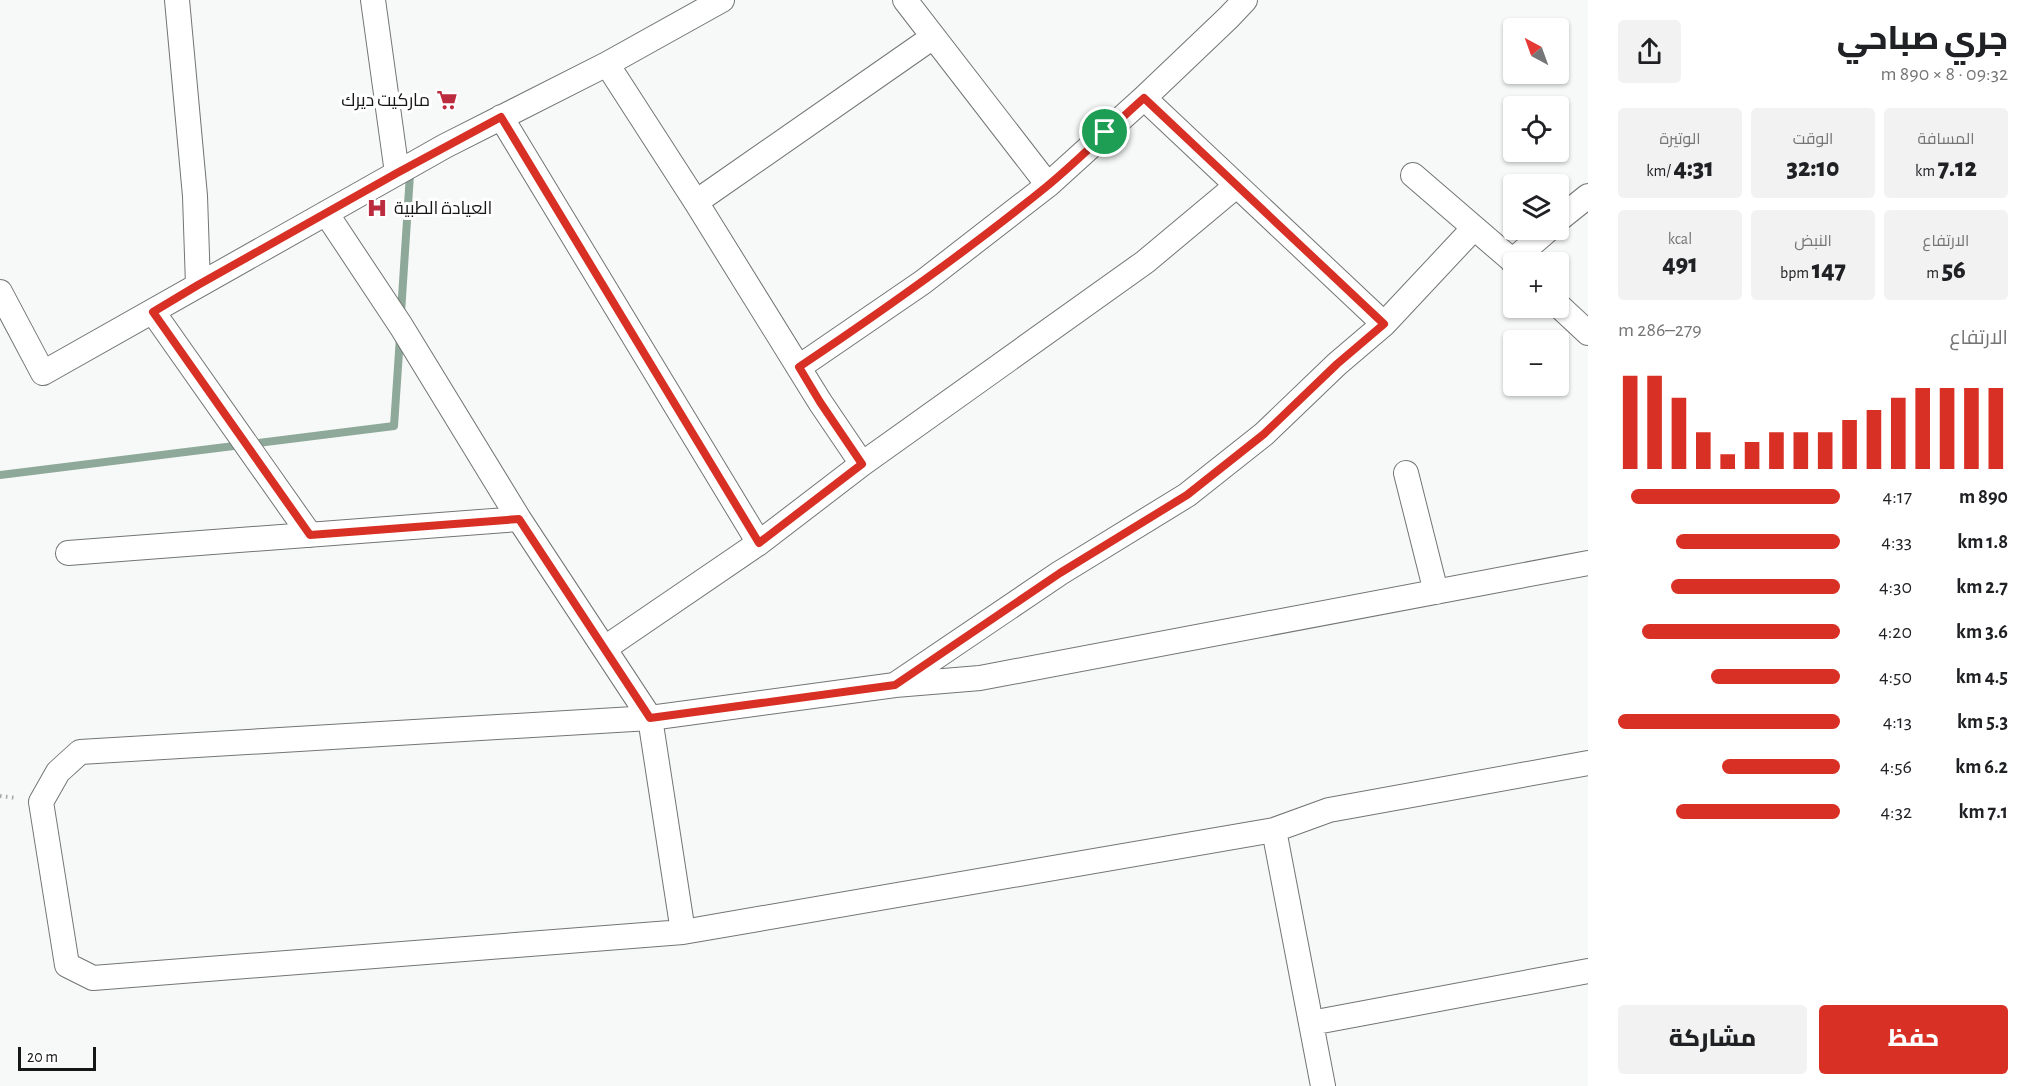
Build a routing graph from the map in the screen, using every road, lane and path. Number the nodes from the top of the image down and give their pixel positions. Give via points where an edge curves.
1 (177, 0) edge
2 (373, 0) edge
3 (722, 0) edge
4 (904, 0) edge
5 (1245, 0) edge
6 (683, 10) edge
7 (933, 37) junction
8 (607, 64) junction
9 (1144, 98) junction
10 (501, 117) junction
11 (397, 173) junction
12 (1413, 175) dead end
13 (1048, 185) junction
14 (1236, 186) junction
15 (1588, 196) edge
16 (696, 202) junction
17 (1569, 211) edge
18 (326, 213) junction
19 (1473, 230) junction
20 (1537, 240) edge
21 (1524, 252) edge
22 (1503, 254) edge
23 (198, 285) junction
24 (0, 292) edge
25 (153, 312) junction
26 (1569, 315) edge
27 (1384, 324) junction
28 (1588, 333) edge
29 (799, 367) junction
30 (862, 464) junction
31 (1406, 473) dead end
32 (519, 519) junction
33 (310, 535) junction
34 (759, 543) junction
35 (68, 553) dead end
36 (1588, 563) edge
37 (1436, 592) junction
38 (605, 648) junction
39 (895, 685) junction
40 (650, 718) junction
41 (1588, 763) edge
42 (1274, 830) junction
43 (683, 932) junction
44 (1588, 971) edge
45 (1311, 1023) junction
46 (1323, 1086) edge

1 - 23 street via 195,196
2 - 11 street
3 - 6 street
4 - 7 street
5 - 9 street
6 - 8 street
7 - 13 street
7 - 16 street
8 - 10 street
8 - 16 street
9 - 13 street
9 - 14 street
10 - 11 street
10 - 34 street
11 - 18 street
12 - 19 street
13 - 29 street via 923,282
14 - 27 street
14 - 30 street via 1144,262
15 - 17 street
16 - 29 street
18 - 23 street
18 - 32 street
19 - 22 street
19 - 27 street
20 - 21 street
23 - 25 street
24 - 25 street via 43,373
25 - 33 street
26 - 28 street
27 - 39 street via 1264,434 1187,495 1060,573
29 - 30 street
30 - 34 street
31 - 37 street
32 - 33 street
32 - 38 street
33 - 35 street
34 - 38 street
36 - 37 street
37 - 39 street via 980,678
38 - 40 street
39 - 40 street
40 - 43 street
40 - 43 street via 80,752 58,772 40,802 67,964 93,978
41 - 42 street via 1329,810
42 - 43 street
42 - 45 street
44 - 45 street
45 - 46 street

